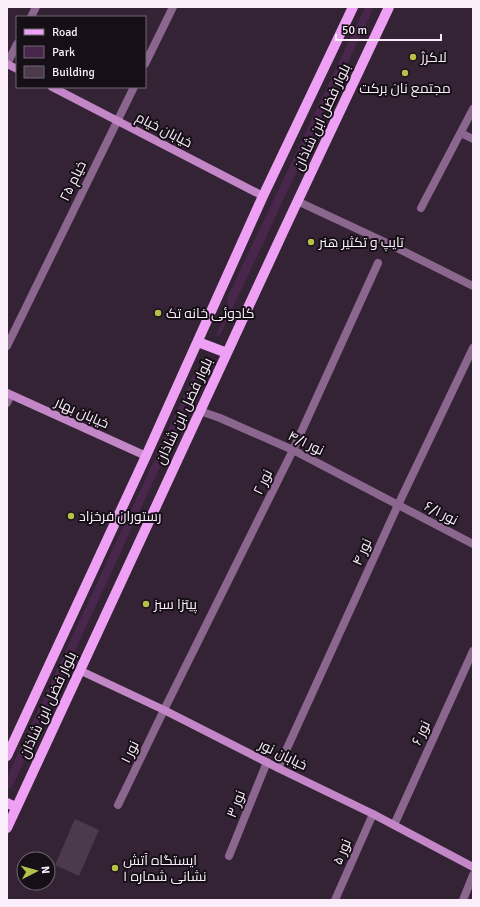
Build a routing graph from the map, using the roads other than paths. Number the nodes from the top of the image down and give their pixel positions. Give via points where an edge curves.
1 (36, 7) edge
2 (173, 7) edge
3 (353, 7) edge
4 (389, 7) edge
5 (32, 16) edge
6 (16, 46) edge
7 (146, 62) edge
8 (7, 64) edge
9 (16, 68) edge
10 (54, 88) edge
11 (134, 88) edge
12 (473, 109) edge
13 (117, 121) junction
14 (461, 134) junction
15 (473, 139) edge
16 (264, 196) junction
17 (297, 201) junction
18 (421, 208) dead end
19 (378, 263) dead end
20 (473, 286) edge
21 (198, 342) junction
22 (7, 346) edge
23 (473, 348) edge
24 (227, 353) junction
25 (8, 397) edge
26 (200, 411) junction
27 (293, 450) junction
28 (146, 456) junction
29 (398, 505) junction
30 (473, 544) edge
31 (473, 651) edge
32 (79, 670) junction
33 (164, 710) junction
34 (7, 756) edge
35 (267, 762) junction
36 (278, 768) junction
37 (12, 805) edge
38 (118, 805) dead end
39 (373, 814) junction
40 (394, 825) junction
41 (7, 828) edge
42 (229, 856) dead end
43 (473, 866) edge
44 (473, 875) edge
45 (335, 900) edge
46 (462, 900) edge

1 - 5 street
2 - 7 street
3 - 16 main road, بلوار فضل ابن شاذان
4 - 17 main road, بلوار فضل ابن شاذان
6 - 8 street
8 - 9 main road
10 - 13 main road, خیابان خیام
11 - 13 street, خیام ۲۵
12 - 14 street
13 - 16 main road, خیابان خیام
13 - 22 street, خیام ۲۵
14 - 15 street
14 - 18 street
16 - 21 main road, بلوار فضل ابن شاذان
17 - 20 street via 387,242
17 - 24 main road, بلوار فضل ابن شاذان
19 - 27 street, نور ۲
21 - 24 main road
21 - 28 main road, بلوار فضل ابن شاذان
23 - 29 street, نور ۴
24 - 26 main road, بلوار فضل ابن شاذان
25 - 28 main road, خیابان بهار
26 - 27 street, نور ۴/۱
26 - 32 main road, بلوار فضل ابن شاذان
27 - 29 street, نور ۴/۱
27 - 33 street, نور ۲
28 - 34 main road, بلوار فضل ابن شاذان
29 - 30 street, نور ۶/۱
29 - 36 street, نور ۴
31 - 40 street, نور ۶
32 - 33 main road, خیابان نور
32 - 37 main road, بلوار فضل ابن شاذان
33 - 35 main road, خیابان نور
33 - 38 street, نور ۱
35 - 36 main road, خیابان نور
35 - 42 street, نور ۳
36 - 39 main road, خیابان نور
37 - 41 main road, بلوار فضل ابن شاذان
39 - 40 main road, خیابان نور
39 - 45 street, نور ۵
40 - 43 main road, خیابان نور
44 - 46 street

